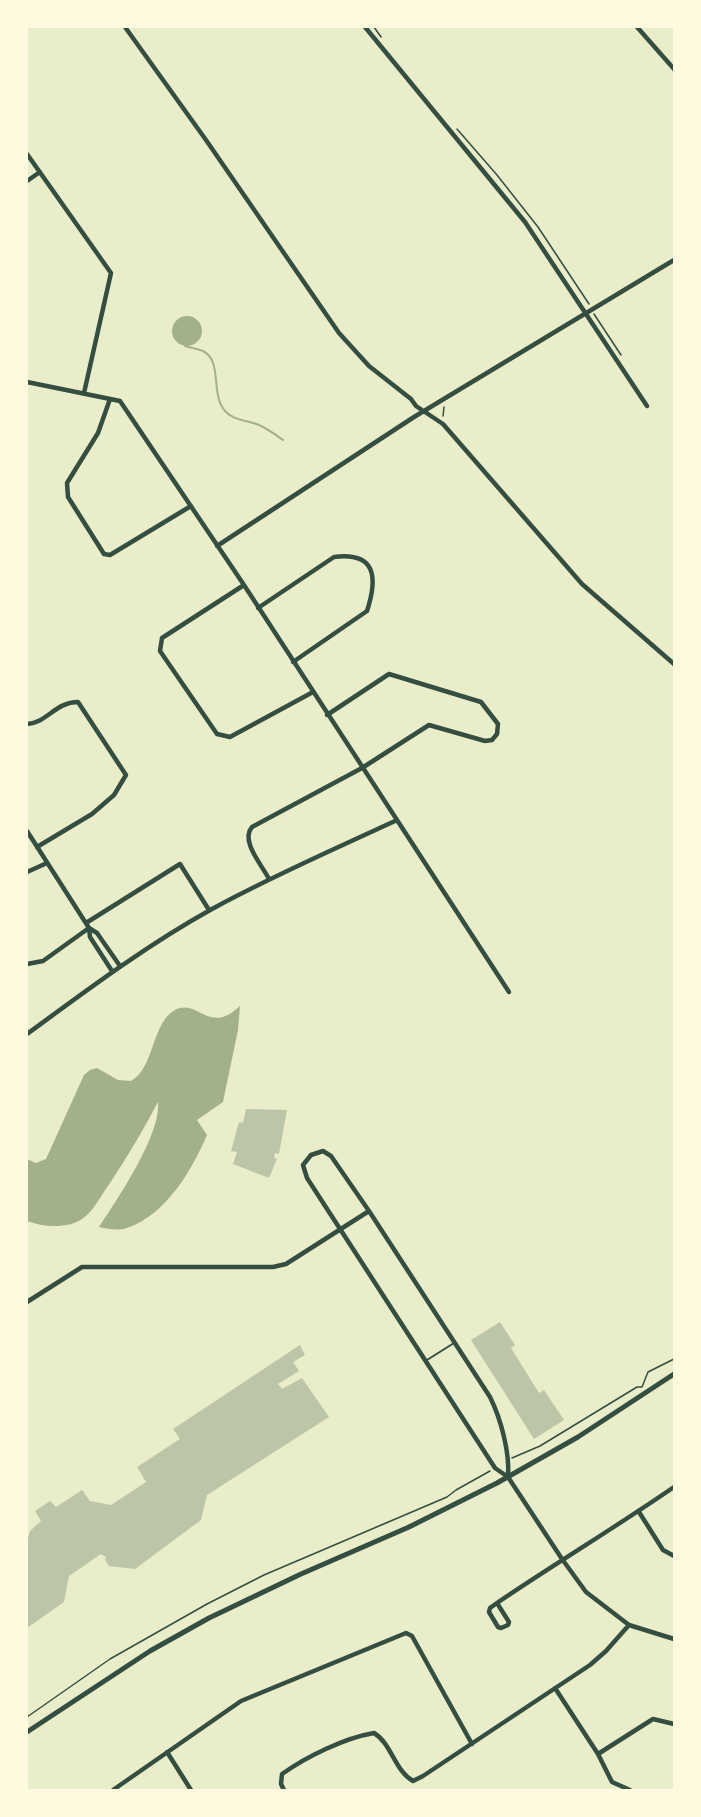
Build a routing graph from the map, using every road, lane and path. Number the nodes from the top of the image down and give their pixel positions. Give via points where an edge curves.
1 (125, 27) edge
2 (365, 27) edge
3 (637, 27) edge
4 (674, 69) edge
5 (27, 154) edge
6 (40, 172) junction
7 (27, 181) edge
8 (674, 260) edge
9 (587, 313) junction
10 (27, 382) edge
11 (84, 393) junction
12 (110, 399) junction
13 (647, 406) dead end
14 (424, 411) junction
15 (191, 506) junction
16 (217, 546) junction
17 (244, 585) junction
18 (258, 608) junction
19 (293, 662) junction
20 (674, 664) edge
21 (313, 692) junction
22 (327, 715) junction
23 (27, 724) edge
24 (362, 768) junction
25 (397, 820) junction
26 (27, 831) edge
27 (38, 848) junction
28 (47, 863) junction
29 (27, 872) edge
30 (269, 879) junction
31 (209, 910) junction
32 (88, 925) junction
33 (27, 964) edge
34 (120, 966) junction
35 (112, 971) junction
36 (509, 992) dead end
37 (27, 1034) edge
38 (369, 1211) junction
39 (341, 1229) junction
40 (27, 1302) edge
41 (454, 1343) junction
42 (674, 1359) edge
43 (427, 1360) junction
44 (674, 1374) edge
45 (514, 1457) dead end
46 (492, 1469) dead end
47 (508, 1477) junction
48 (674, 1487) edge
49 (639, 1512) junction
50 (674, 1556) edge
51 (562, 1559) junction
52 (497, 1603) junction
53 (628, 1625) junction
54 (674, 1639) edge
55 (555, 1688) junction
56 (27, 1717) edge
57 (674, 1724) edge
58 (27, 1732) edge
59 (472, 1743) junction
60 (167, 1752) junction
61 (598, 1754) junction
62 (612, 1782) junction
63 (113, 1790) edge
64 (191, 1790) edge
65 (285, 1790) edge
66 (608, 1790) edge
67 (630, 1790) edge

1 - 14 street via 339,333 369,366
2 - 9 street via 525,222
3 - 4 street
5 - 6 street
6 - 7 street
6 - 11 street via 111,273
8 - 9 street
9 - 13 street
9 - 14 street
10 - 11 street
11 - 12 street
12 - 15 street via 120,401
12 - 15 street via 98,433 68,483 68,497 104,554 110,555
14 - 16 street
14 - 20 street via 455,437 582,584
15 - 16 street
16 - 17 street
17 - 18 street
17 - 21 street via 162,638 160,651 217,734 230,737
18 - 19 street
18 - 19 street via 334,557 349,555 364,561 372,571 374,581 367,610
19 - 21 street
21 - 22 street
22 - 24 street
22 - 24 street via 390,674 481,702 498,724 497,735 485,741 429,725
23 - 27 street via 67,702 78,702 126,775 114,795 92,814
24 - 25 street
24 - 30 street via 252,827 248,841
25 - 30 street
25 - 36 street
26 - 27 street
27 - 28 street
28 - 29 street
28 - 32 street
30 - 31 street
31 - 32 street via 180,864
31 - 34 street
32 - 33 street via 43,961
32 - 34 street
32 - 35 street via 90,937
34 - 35 street
35 - 37 street
38 - 39 street
38 - 39 street via 329,1154 320,1151 311,1155 303,1163 304,1172
38 - 41 street
39 - 40 street via 286,1264 82,1267
39 - 43 street
41 - 43 lane
41 - 47 street via 495,1408 509,1460
42 - 45 path via 648,1372 642,1387
43 - 47 street via 495,1468
44 - 47 street
46 - 56 path via 447,1497 264,1575 207,1604 110,1659
47 - 51 street
47 - 58 street via 409,1527 208,1618
48 - 49 street
49 - 50 street via 663,1550
49 - 51 street
51 - 52 street
51 - 53 street via 586,1592
52 - 52 street via 509,1622 501,1628 489,1612
53 - 54 street
53 - 55 street via 590,1665
55 - 59 street
55 - 61 street
57 - 61 street via 653,1719
59 - 60 street via 412,1636 406,1633 241,1701
59 - 65 street via 413,1781 399,1768 381,1737 374,1733 361,1735 282,1774
60 - 63 street
60 - 64 street
61 - 62 street
62 - 66 street
62 - 67 street

